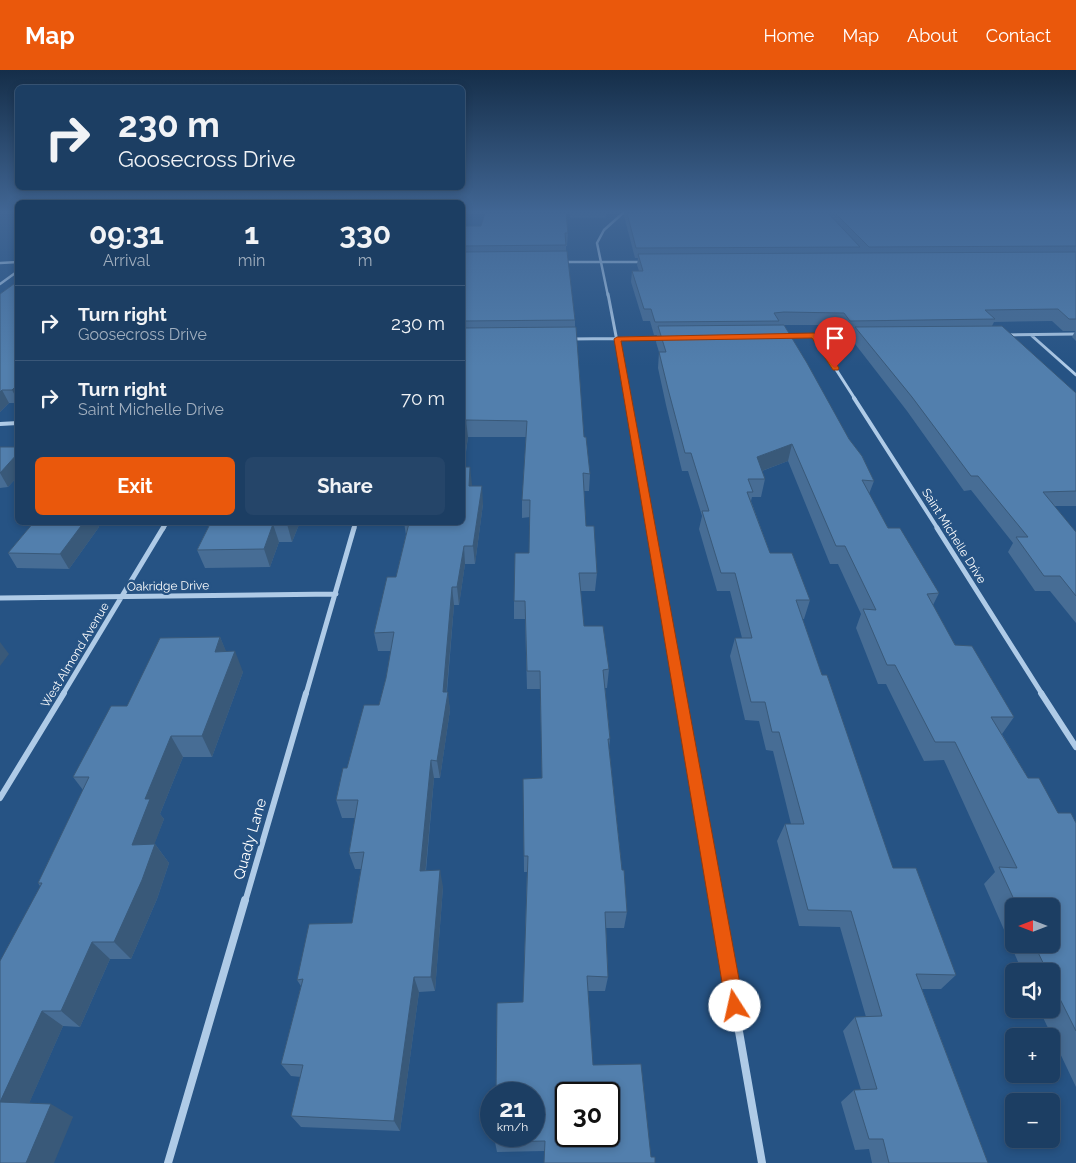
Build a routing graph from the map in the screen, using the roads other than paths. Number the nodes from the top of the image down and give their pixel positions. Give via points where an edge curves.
1 (600, 264) edge
2 (15, 273) edge
3 (0, 284) edge
4 (1076, 334) edge
5 (864, 335) edge
6 (1001, 335) edge
7 (1031, 335) junction
8 (775, 336) edge
9 (814, 336) junction
10 (666, 338) edge
11 (569, 339) edge
12 (617, 339) junction
13 (1076, 375) edge
14 (15, 423) edge
15 (0, 424) edge
16 (165, 525) edge
17 (355, 525) edge
18 (336, 594) junction
19 (122, 597) junction
20 (0, 598) edge
21 (1076, 747) edge
22 (0, 798) edge
23 (168, 1163) edge
24 (762, 1163) edge

1 - 12 street
2 - 3 street
4 - 7 street
5 - 9 street
6 - 7 street
7 - 13 street
8 - 9 street
9 - 21 street, Saint Michelle Drive
10 - 12 street
11 - 12 street
12 - 24 street
14 - 15 street
16 - 19 street, West Almond Avenue
17 - 18 street, Quady Lane
18 - 19 street, Oakridge Drive
18 - 23 street, Quady Lane
19 - 20 street, Oakridge Drive
19 - 22 street, West Almond Avenue

